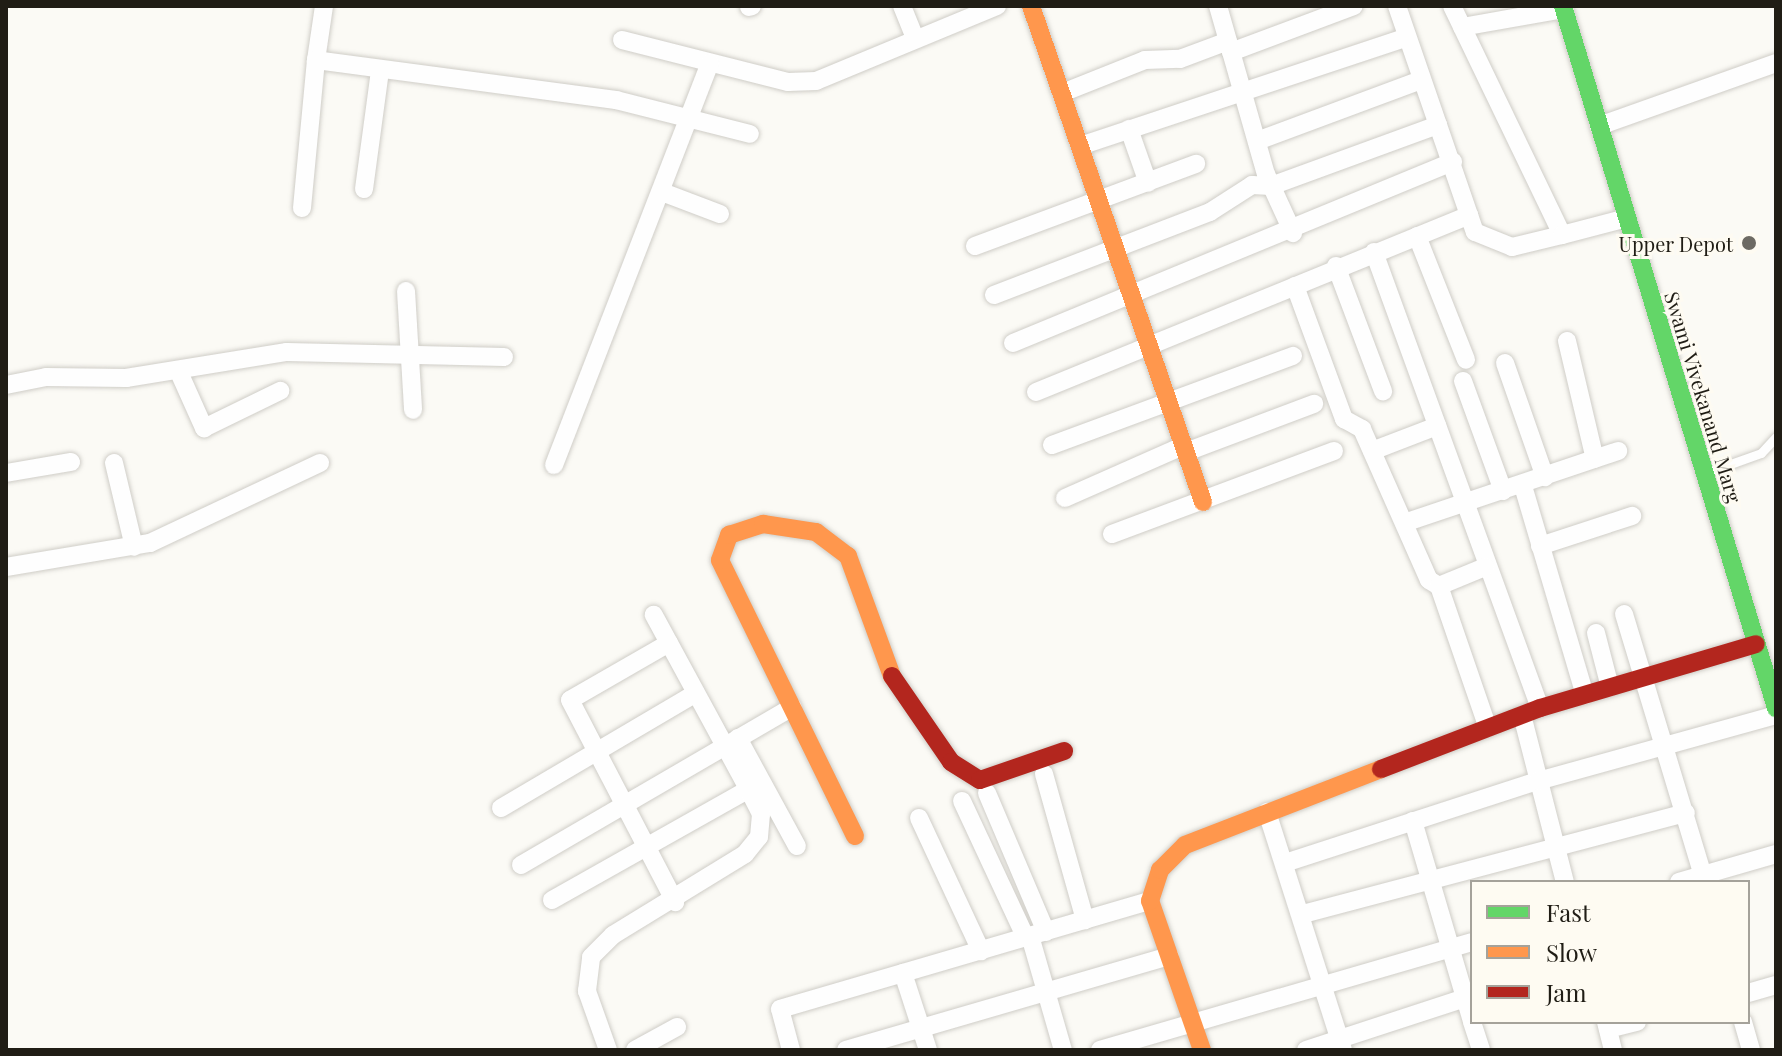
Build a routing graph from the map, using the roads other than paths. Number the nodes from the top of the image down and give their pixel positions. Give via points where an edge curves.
1 (324, 6) edge
2 (902, 6) edge
3 (997, 6) edge
4 (1031, 6) edge
5 (1218, 6) edge
6 (1354, 6) edge
7 (1397, 6) edge
8 (1452, 6) edge
9 (1564, 8) edge
10 (953, 14) edge
11 (1462, 27) junction
12 (1407, 37) junction
13 (915, 39) junction
14 (622, 40) dead end
15 (1229, 47) junction
16 (316, 60) junction
17 (710, 63) junction
18 (1776, 63) edge
19 (380, 70) junction
20 (1421, 80) junction
21 (1242, 90) junction
22 (1062, 93) junction
23 (690, 115) junction
24 (1438, 125) junction
25 (1599, 126) junction
26 (1129, 129) junction
27 (750, 134) dead end
28 (1257, 141) junction
29 (1080, 146) junction
30 (1453, 162) junction
31 (1196, 164) dead end
32 (1148, 183) junction
33 (1271, 186) junction
34 (364, 189) dead end
35 (662, 192) junction
36 (1099, 202) junction
37 (302, 208) dead end
38 (720, 214) dead end
39 (1469, 215) junction
40 (1627, 218) junction
41 (1293, 233) junction
42 (1562, 235) junction
43 (1417, 236) junction
44 (975, 246) dead end
45 (1113, 247) junction
46 (1374, 252) junction
47 (1336, 266) junction
48 (1295, 286) junction
49 (406, 291) dead end
50 (1128, 293) junction
51 (994, 295) dead end
52 (1567, 341) dead end
53 (1013, 343) dead end
54 (1146, 344) junction
55 (409, 356) junction
56 (1293, 356) dead end
57 (504, 357) dead end
58 (1466, 360) dead end
59 (1505, 363) dead end
60 (178, 370) junction
61 (1463, 381) dead end
62 (6, 385) edge
63 (280, 391) dead end
64 (1383, 391) dead end
65 (1036, 392) dead end
66 (1167, 401) junction
67 (1314, 404) dead end
68 (413, 410) dead end
69 (1437, 426) junction
70 (1775, 439) edge
71 (1052, 445) dead end
72 (1185, 449) junction
73 (1334, 451) dead end
74 (1372, 451) junction
75 (1618, 451) dead end
76 (1595, 459) junction
77 (71, 462) dead end
78 (114, 463) dead end
79 (320, 463) dead end
80 (554, 465) dead end
81 (6, 473) edge
82 (1705, 473) junction
83 (1545, 477) junction
84 (1523, 486) junction
85 (1503, 491) junction
86 (1065, 498) dead end
87 (1460, 501) junction
88 (1203, 502) junction
89 (1632, 516) dead end
90 (1404, 523) junction
91 (1112, 534) dead end
92 (1540, 546) junction
93 (134, 547) junction
94 (6, 567) edge
95 (1485, 567) junction
96 (1439, 586) junction
97 (1624, 614) dead end
98 (654, 615) dead end
99 (1596, 633) dead end
100 (669, 643) junction
101 (1756, 644) junction
102 (1644, 678) junction
103 (1610, 687) junction
104 (696, 693) junction
105 (1585, 695) junction
106 (792, 707) junction
107 (1776, 708) edge
108 (1531, 712) junction
109 (1776, 715) edge
110 (1488, 728) junction
111 (731, 742) junction
112 (1668, 746) junction
113 (596, 749) junction
114 (1064, 751) dead end
115 (1044, 774) dead end
116 (1538, 781) junction
117 (749, 789) junction
118 (987, 793) dead end
119 (962, 801) dead end
120 (626, 806) junction
121 (501, 808) dead end
122 (1267, 812) junction
123 (1686, 813) junction
124 (919, 818) dead end
125 (1413, 821) junction
126 (855, 836) dead end
127 (797, 846) dead end
128 (647, 847) junction
129 (1555, 847) junction
130 (1776, 854) edge
131 (1285, 863) junction
132 (521, 865) dead end
133 (1704, 878) edge
134 (1430, 880) junction
135 (1564, 880) edge
136 (552, 900) dead end
137 (1150, 901) junction
138 (675, 902) junction
139 (1303, 914) junction
140 (1085, 920) junction
141 (1034, 935) junction
142 (1470, 943) edge
143 (1450, 948) junction
144 (981, 951) junction
145 (1170, 956) junction
146 (903, 973) junction
147 (1324, 985) junction
148 (1776, 985) edge
149 (1046, 992) junction
150 (1750, 992) edge
151 (1470, 1011) edge
152 (1194, 1022) junction
153 (1474, 1024) edge
154 (1744, 1024) edge
155 (1607, 1026) edge
156 (677, 1027) dead end
157 (921, 1028) junction
158 (1342, 1045) edge
159 (608, 1050) edge
160 (635, 1050) edge
161 (791, 1050) edge
162 (846, 1050) edge
163 (928, 1050) edge
164 (1063, 1050) edge
165 (1100, 1050) edge
166 (1202, 1050) edge
167 (1306, 1050) edge
168 (1481, 1050) edge
169 (1613, 1050) edge
170 (1751, 1050) edge

1 - 16 street
2 - 13 street
3 - 10 street
4 - 22 street
5 - 15 street
6 - 15 street
7 - 12 street
8 - 11 street
9 - 11 street
9 - 25 street, Swami Vivekanand Marg
10 - 13 street
11 - 42 street
12 - 20 street
12 - 21 street
13 - 17 street via 816,81 788,82
14 - 17 street
15 - 21 street
15 - 22 street via 1180,59 1145,60
16 - 19 street
16 - 37 street
17 - 23 street
18 - 25 street
19 - 23 street
19 - 34 street
20 - 24 street
20 - 28 street
21 - 26 street
21 - 28 street
22 - 29 street
23 - 27 street
23 - 35 street
24 - 30 street
24 - 33 street
25 - 40 street, Swami Vivekanand Marg
26 - 29 street
26 - 32 street
28 - 33 street
29 - 36 street
30 - 39 street
30 - 41 street
31 - 32 street
32 - 36 street
33 - 41 street
33 - 45 street via 1252,185 1210,212
35 - 38 street
35 - 80 street
36 - 44 street
36 - 45 street
39 - 42 street via 1475,232 1512,247
39 - 43 street
40 - 42 street
40 - 82 street, Swami Vivekanand Marg
41 - 50 street
43 - 46 street
43 - 58 street
45 - 50 street
45 - 51 street
46 - 47 street
46 - 69 street
47 - 48 street
47 - 64 street
48 - 54 street
48 - 74 street via 1344,419 1358,424
49 - 55 street
50 - 53 street
50 - 54 street
52 - 76 street
54 - 65 street
54 - 66 street
55 - 57 street
55 - 60 street via 287,352
55 - 68 street
56 - 66 street
59 - 83 street
60 - 62 street
60 - 63 street via 204,428
61 - 85 street
66 - 71 street
66 - 72 street
67 - 72 street
69 - 74 street
69 - 87 street
70 - 82 lane via 1761,453
72 - 86 street
72 - 88 street
73 - 88 street
74 - 90 street
75 - 76 street
76 - 83 street
77 - 81 street
78 - 93 street
79 - 93 street
82 - 101 street, Swami Vivekanand Marg
83 - 84 street
84 - 85 street
84 - 92 street
85 - 87 street
87 - 90 street
87 - 95 street
88 - 91 street
89 - 92 street
90 - 96 street via 1429,580
92 - 105 street
93 - 94 street
95 - 96 street
95 - 108 street
96 - 110 street
97 - 102 street
98 - 100 street
99 - 103 street
100 - 104 street
100 - 113 street via 570,700
101 - 102 street
101 - 107 street, Swami Vivekanand Marg
102 - 103 street
102 - 112 street
103 - 105 street
104 - 111 street
104 - 113 street
105 - 108 street
106 - 111 street
106 - 114 street via 720,560 729,535 763,524 816,532 848,556 881,660 951,762 980,780
106 - 126 street
108 - 110 street
108 - 116 street
109 - 112 street
110 - 122 street
111 - 117 street
111 - 120 street
111 - 127 street
112 - 116 street
112 - 123 street
113 - 120 street
113 - 121 street
115 - 140 street
116 - 125 street
116 - 129 street
117 - 128 street
117 - 138 street via 761,814 759,837 745,854
118 - 141 street
119 - 141 street
120 - 128 street
120 - 132 street
122 - 131 street
122 - 137 street via 1185,845 1160,870
123 - 129 street
123 - 133 street
124 - 144 street
125 - 131 street
125 - 134 street
128 - 136 street
128 - 138 street
129 - 134 street
129 - 135 street
130 - 133 street
131 - 139 street
134 - 139 street
134 - 143 street
137 - 140 street
137 - 145 street
138 - 159 street via 613,935 591,957 587,991
139 - 147 street
140 - 141 street
141 - 144 street
141 - 149 street
142 - 143 street
143 - 147 street
143 - 151 street
144 - 146 street
145 - 149 street
145 - 152 street
146 - 157 street
146 - 161 street via 780,1009
147 - 152 street
147 - 158 street
148 - 150 street
149 - 157 street
149 - 164 street
151 - 158 street
152 - 165 street
152 - 166 street
153 - 168 street
154 - 170 street
155 - 169 street
156 - 160 street
157 - 162 street
157 - 163 street
158 - 167 street

